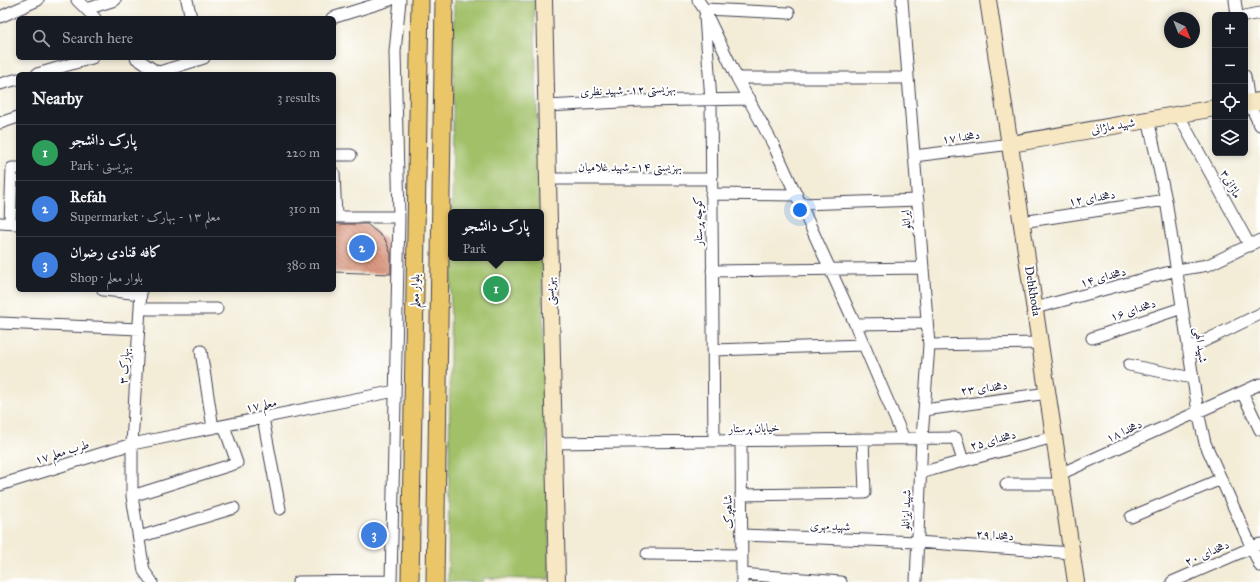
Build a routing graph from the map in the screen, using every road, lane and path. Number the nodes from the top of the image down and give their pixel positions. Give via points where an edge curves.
1 (38, 0) edge
2 (77, 0) edge
3 (115, 0) edge
4 (187, 0) edge
5 (390, 0) edge
6 (400, 0) edge
7 (420, 0) edge
8 (444, 0) edge
9 (544, 0) edge
10 (902, 0) edge
11 (988, 0) edge
12 (1235, 0) edge
13 (702, 3) edge
14 (87, 9) junction
15 (1237, 12) edge
16 (789, 13) dead end
17 (1260, 13) edge
18 (1248, 15) edge
19 (92, 16) edge
20 (191, 16) edge
21 (0, 17) edge
22 (336, 17) edge
23 (85, 60) edge
24 (139, 60) edge
25 (195, 60) edge
26 (46, 72) edge
27 (156, 72) edge
28 (160, 72) edge
29 (737, 78) junction
30 (908, 78) junction
31 (16, 80) edge
32 (0, 84) edge
33 (1247, 84) edge
34 (750, 99) junction
35 (711, 101) junction
36 (1251, 102) edge
37 (547, 106) junction
38 (1212, 108) edge
39 (1178, 114) junction
40 (16, 118) edge
41 (1148, 119) junction
42 (0, 123) edge
43 (1260, 126) edge
44 (1011, 144) junction
45 (336, 155) edge
46 (351, 155) dead end
47 (914, 156) junction
48 (15, 168) edge
49 (711, 179) junction
50 (548, 180) junction
51 (711, 194) junction
52 (799, 199) junction
53 (918, 200) junction
54 (1166, 200) junction
55 (336, 217) edge
56 (399, 217) junction
57 (1022, 222) junction
58 (10, 224) edge
59 (1260, 240) edge
60 (1250, 246) junction
61 (830, 268) junction
62 (923, 268) junction
63 (1177, 270) junction
64 (712, 271) junction
65 (141, 292) edge
66 (1035, 308) junction
67 (1182, 308) junction
68 (140, 309) junction
69 (217, 310) dead end
70 (1260, 314) edge
71 (0, 323) edge
72 (927, 323) junction
73 (855, 324) junction
74 (139, 329) junction
75 (1092, 338) dead end
76 (1041, 343) junction
77 (863, 345) junction
78 (929, 345) junction
79 (1188, 349) junction
80 (713, 350) junction
81 (201, 351) dead end
82 (1129, 365) dead end
83 (1192, 378) junction
84 (1260, 384) edge
85 (395, 391) junction
86 (1242, 392) junction
87 (1048, 393) junction
88 (924, 410) junction
89 (1198, 412) junction
90 (263, 418) junction
91 (218, 427) junction
92 (1260, 430) edge
93 (1054, 437) junction
94 (922, 438) junction
95 (956, 438) joint
96 (864, 439) junction
97 (904, 439) junction
98 (714, 441) junction
99 (741, 441) junction
100 (132, 444) junction
101 (553, 444) junction
102 (963, 461) junction
103 (920, 473) junction
104 (1061, 479) junction
105 (1221, 479) junction
106 (1006, 484) dead end
107 (0, 485) edge
108 (741, 495) junction
109 (132, 496) junction
110 (234, 508) dead end
111 (280, 510) dead end
112 (1131, 517) dead end
113 (742, 535) junction
114 (139, 537) junction
115 (917, 542) junction
116 (1256, 546) edge
117 (1072, 553) junction
118 (647, 554) dead end
119 (742, 555) junction
120 (1260, 566) edge
121 (742, 578) edge
122 (391, 581) edge
123 (152, 582) edge
124 (298, 582) edge
125 (410, 582) edge
126 (435, 582) edge
127 (557, 582) edge
128 (841, 582) edge
129 (916, 582) edge
130 (1076, 582) edge
131 (1172, 582) edge

1 - 21 street
2 - 14 street
3 - 14 street
4 - 20 street
5 - 22 street
6 - 56 street via 395,52
7 - 125 main road, بلوار معلم
8 - 126 main road, بلوار معلم
9 - 37 street, بهزیستی
10 - 30 street, ایرانلو
11 - 44 street, Dehkhoda
12 - 15 street
13 - 16 street
13 - 29 street
13 - 35 street, کوچه پرستار
14 - 19 street
17 - 18 street
23 - 26 street
24 - 27 street
25 - 28 street
29 - 30 street
29 - 34 street
30 - 47 street, ایرانلو
31 - 32 street
33 - 36 street
34 - 35 street, بهزیستی ۱۲- شهید نظری
34 - 52 street
35 - 37 street, بهزیستی ۱۲- شهید نظری via 640,101
35 - 49 street, کوچه پرستار
36 - 43 street
37 - 50 street, بهزیستی
38 - 39 street, شهید ماژانی
39 - 41 street, شهید ماژانی
39 - 60 street, ماژانی۳
40 - 42 street
41 - 44 street, شهید ماژانی
41 - 54 street, شهید الهی
44 - 47 street, دهخدا ۱۷
44 - 57 street, Dehkhoda
45 - 46 street
47 - 53 street, ایرانلو
48 - 58 street
49 - 50 street, بهزیستی ۱۴- شهید غلامیان
49 - 51 street, کوچه پرستار
50 - 101 street, بهزیستی
51 - 52 street
51 - 64 street, کوچه پرستار
52 - 53 street
52 - 61 street
53 - 62 street, ایرانلو
54 - 57 street, دهخدای ۱۲
54 - 63 street, شهید الهی
55 - 56 street
56 - 85 street
57 - 66 street, Dehkhoda
59 - 60 street, دهخدای ۱۴
60 - 63 street, دهخدای ۱۴ via 1208,265
61 - 62 street
61 - 64 street
61 - 73 street
62 - 72 street, ایرانلو
63 - 66 street, دهخدای ۱۴
63 - 67 street, شهید الهی
64 - 80 street, کوچه پرستار
65 - 68 street, بهارک ۳
66 - 76 street, Dehkhoda
67 - 75 street, دهخدای ۱۶
67 - 79 street, شهید الهی
68 - 69 street
68 - 74 street, بهارک ۳
70 - 79 street
71 - 74 street
72 - 73 street
72 - 78 street, ایرانلو
73 - 77 street
74 - 100 street, بهارک ۳
76 - 78 street
76 - 87 street, Dehkhoda
77 - 80 street
77 - 97 street
78 - 88 street, ایرانلو
79 - 83 street, شهید الهی
80 - 98 street, کوچه پرستار
81 - 91 street
82 - 83 street
83 - 89 street, شهید الهی
84 - 86 street, دهخدا ۱۸
85 - 90 street, معلم ۱۷
85 - 122 street
86 - 89 street, دهخدا ۱۸
86 - 92 street
87 - 88 street, دهخدای ۲۳
87 - 93 street, Dehkhoda
88 - 94 street, ایرانلو
89 - 104 street, دهخدا ۱۸
89 - 105 street, شهید الهی via 1205,443
90 - 91 street, معلم ۱۷
90 - 111 street
91 - 100 street, معلم ۱۷
91 - 109 street via 237,463
93 - 102 street, دهخدای ۲۵
93 - 104 street, Dehkhoda
94 - 95 street, خیابان پرستار
94 - 97 street, خیابان پرستار
94 - 103 street, شهید ایزانلو
95 - 102 street, دهخدای ۲۵
96 - 97 street, خیابان پرستار
96 - 99 street, خیابان پرستار
96 - 108 street via 865,493
98 - 99 street, خیابان پرستار
98 - 101 street, خیابان پرستار
99 - 108 street, شاهپرک
100 - 107 street, طرب معلم ۱۷
100 - 109 street, بهارک ۳
101 - 127 street, بهزیستی
102 - 103 street
103 - 115 street, شهید ایزانلو
104 - 106 street
104 - 117 street, Dehkhoda
105 - 112 street
105 - 116 street, شهید الهی
108 - 113 street, شاهپرک
109 - 114 street, بهارک ۳
110 - 114 street
113 - 115 street, شهید مهری
113 - 119 street, شاهپرک
114 - 123 street, بهارک ۳ via 144,571
115 - 117 street, دهخدا ۲۹
115 - 129 street, شهید ایزانلو
116 - 120 street, شهید الهی
116 - 131 street, دهخدای ۲۰
117 - 130 street, Dehkhoda
118 - 119 street
119 - 121 street, شاهپرک
121 - 128 street
122 - 124 street

